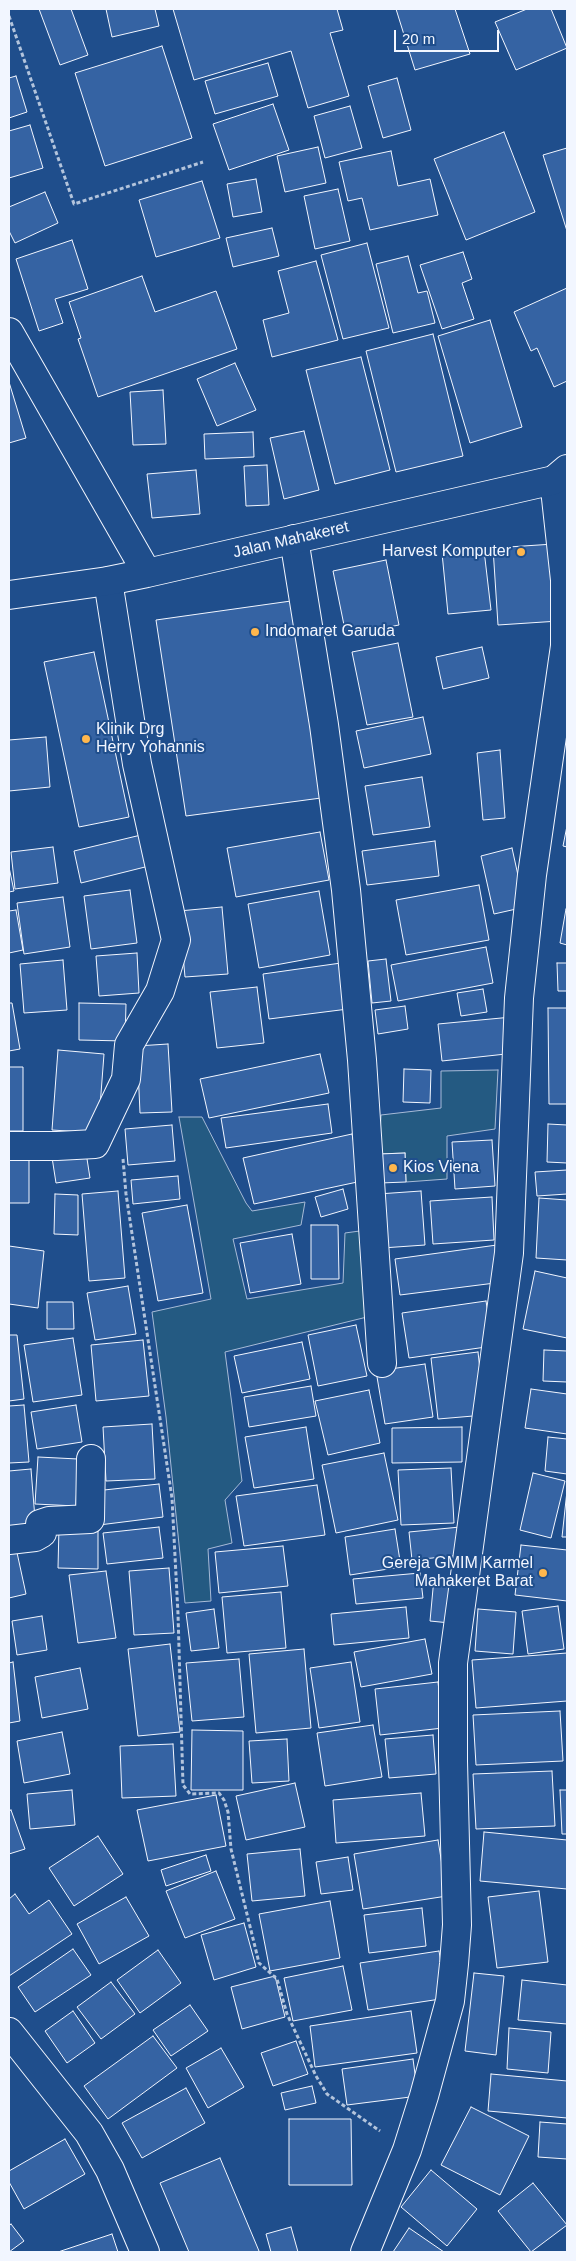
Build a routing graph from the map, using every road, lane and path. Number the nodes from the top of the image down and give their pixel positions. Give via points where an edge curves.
1 (9, 16) edge
2 (203, 162) dead end
3 (9, 332) edge
4 (560, 475) edge
5 (294, 539) junction
6 (148, 573) junction
7 (108, 581) junction
8 (9, 596) edge
9 (9, 1146) edge
10 (123, 1152) dead end
11 (382, 1363) dead end
12 (91, 1459) dead end
13 (9, 1540) edge
14 (9, 2032) edge
15 (407, 2150) junction
16 (145, 2252) edge
17 (365, 2252) edge

1 - 2 path via 74,204
3 - 6 street
4 - 5 street, Jalan Mahakeret
4 - 15 street via 565,646 532,875 520,998 509,1253 453,1663 457,1925 454,1964 450,2000
5 - 6 street, Jalan Mahakeret
5 - 11 street via 324,725 347,900 364,1080
6 - 7 street, Jalan Mahakeret
7 - 8 street, Jalan Mahakeret
7 - 9 street via 137,764 176,940 160,991 129,1046 126,1079 95,1144
10 - 15 path via 126,1194 172,1498 183,1785 190,1794 219,1793 224,1800 231,1849 259,1963 277,1979 287,2014 327,2094
12 - 13 street via 90,1519 49,1521 40,1524 42,1533 35,1537
14 - 16 street via 89,2133 110,2170
15 - 17 street

